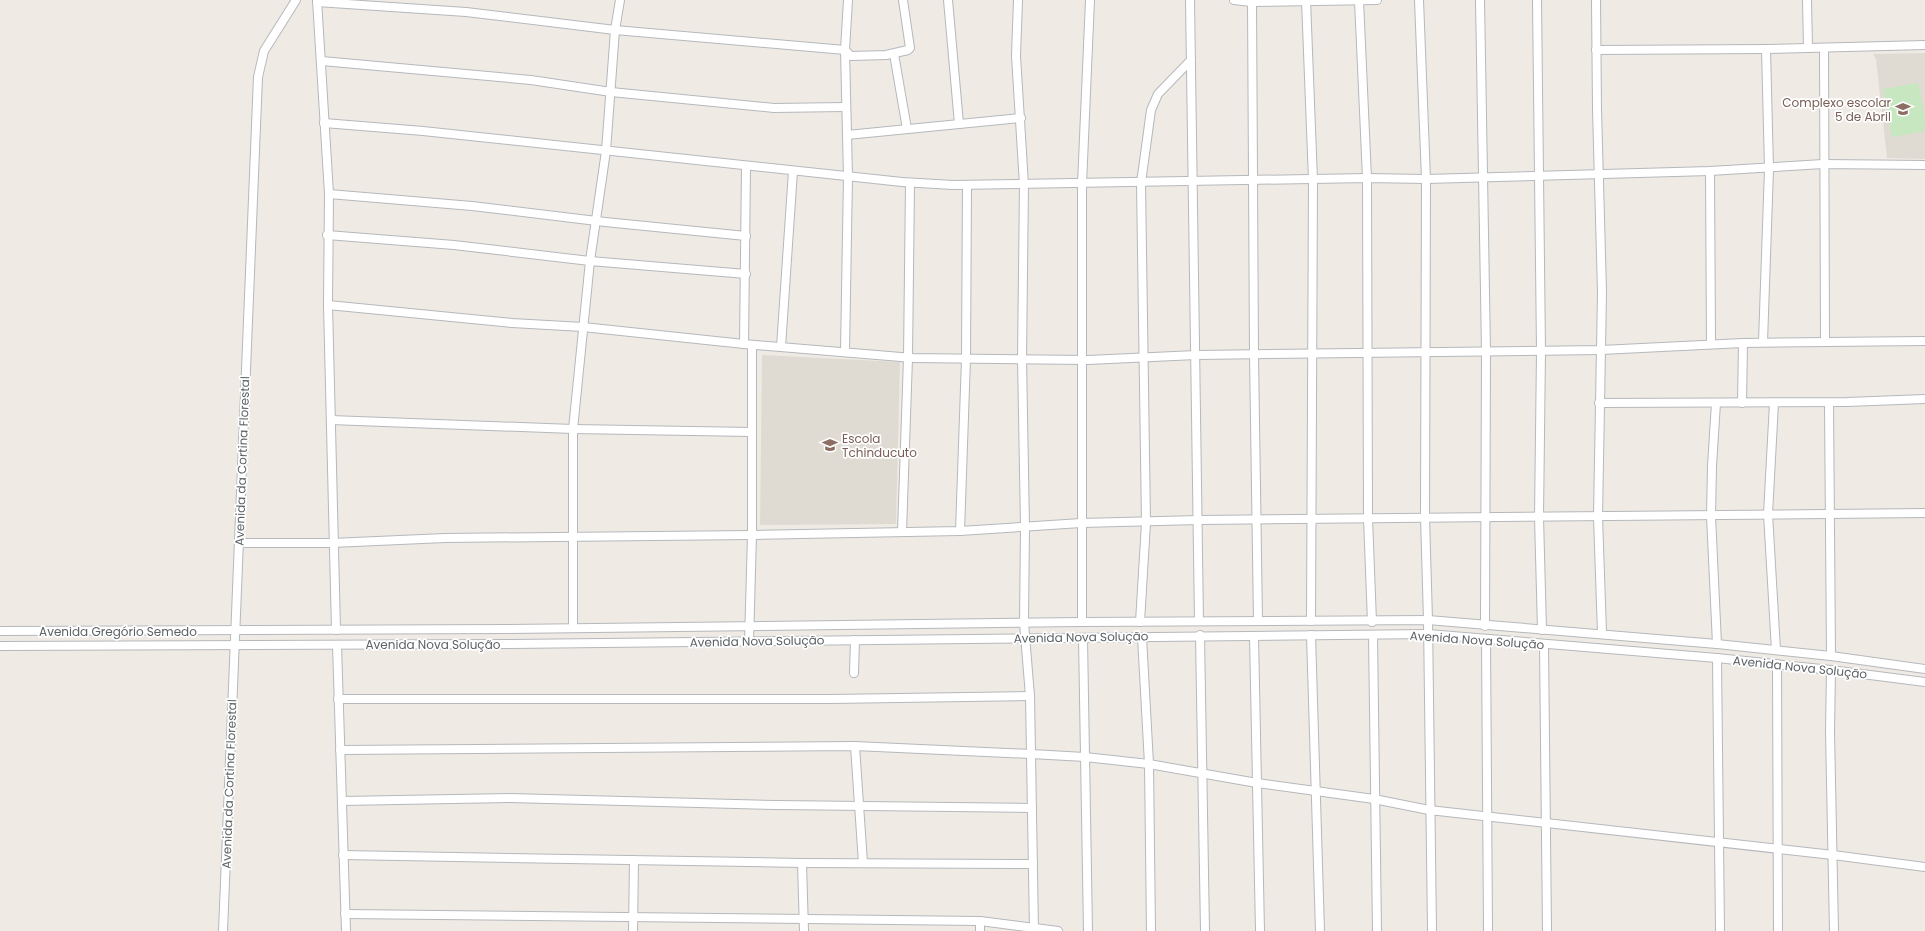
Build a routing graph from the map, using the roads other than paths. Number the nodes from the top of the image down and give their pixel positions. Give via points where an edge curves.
1 (296, 0) edge
2 (620, 0) edge
3 (848, 0) edge
4 (903, 0) edge
5 (948, 0) edge
6 (1018, 0) edge
7 (1090, 0) edge
8 (1190, 0) edge
9 (1234, 0) edge
10 (1306, 0) edge
11 (1358, 0) edge
12 (1377, 0) edge
13 (1419, 0) edge
14 (1480, 0) edge
15 (1537, 0) edge
16 (1596, 0) edge
17 (1807, 0) edge
18 (316, 1) edge
19 (1252, 1) edge
20 (615, 30) junction
21 (1925, 45) edge
22 (1808, 48) junction
23 (1824, 48) junction
24 (1766, 49) junction
25 (845, 50) junction
26 (1596, 50) junction
27 (894, 54) junction
28 (1191, 60) junction
29 (322, 61) junction
30 (611, 92) junction
31 (845, 107) junction
32 (1021, 118) junction
33 (324, 123) junction
34 (959, 124) junction
35 (907, 129) junction
36 (847, 135) junction
37 (606, 151) junction
38 (1823, 164) junction
39 (1925, 165) edge
40 (746, 166) junction
41 (1769, 169) junction
42 (792, 170) junction
43 (1710, 171) junction
44 (1598, 174) junction
45 (1538, 176) junction
46 (848, 177) junction
47 (1367, 178) junction
48 (1483, 178) junction
49 (1426, 179) junction
50 (1313, 180) junction
51 (1253, 181) junction
52 (1193, 182) junction
53 (910, 183) junction
54 (1141, 183) junction
55 (1082, 184) junction
56 (967, 185) junction
57 (1024, 185) junction
58 (329, 194) junction
59 (596, 221) junction
60 (327, 235) junction
61 (746, 236) junction
62 (590, 261) junction
63 (746, 274) junction
64 (328, 304) junction
65 (583, 327) junction
66 (1925, 341) edge
67 (1743, 342) junction
68 (1763, 342) junction
69 (1825, 342) junction
70 (1711, 343) junction
71 (748, 344) junction
72 (781, 347) junction
73 (1601, 350) junction
74 (1486, 351) junction
75 (1541, 351) junction
76 (845, 352) junction
77 (1368, 352) junction
78 (1425, 352) junction
79 (1196, 355) junction
80 (1254, 355) junction
81 (1311, 355) junction
82 (908, 358) junction
83 (1022, 358) junction
84 (1144, 358) junction
85 (966, 359) junction
86 (1081, 360) junction
87 (1925, 399) edge
88 (1829, 402) junction
89 (1716, 403) junction
90 (1742, 403) junction
91 (1774, 403) junction
92 (1599, 404) junction
93 (331, 420) junction
94 (574, 430) junction
95 (752, 432) junction
96 (1829, 513) junction
97 (1925, 513) edge
98 (1768, 514) junction
99 (1711, 516) junction
100 (1425, 517) junction
101 (1485, 517) junction
102 (1539, 517) junction
103 (1598, 517) junction
104 (1368, 518) junction
105 (1311, 519) junction
106 (1199, 520) junction
107 (1257, 520) junction
108 (1081, 523) junction
109 (1146, 523) junction
110 (1025, 527) junction
111 (960, 531) junction
112 (902, 532) junction
113 (752, 535) junction
114 (575, 537) junction
115 (239, 543) junction
116 (332, 543) junction
117 (1428, 620) junction
118 (1199, 621) junction
119 (1258, 621) junction
120 (1311, 621) junction
121 (1082, 622) junction
122 (1140, 622) junction
123 (1372, 622) junction
124 (1024, 623) junction
125 (1485, 626) junction
126 (749, 627) junction
127 (574, 628) junction
128 (336, 630) junction
129 (1542, 630) junction
130 (0, 631) edge
131 (235, 631) junction
132 (1602, 633) junction
133 (1428, 634) junction
134 (1200, 635) junction
135 (1311, 635) junction
136 (1373, 635) junction
137 (1254, 636) junction
138 (1142, 637) junction
139 (1026, 638) junction
140 (1083, 638) junction
141 (1486, 639) junction
142 (855, 640) junction
143 (749, 642) junction
144 (1717, 644) junction
145 (337, 645) junction
146 (1544, 645) junction
147 (0, 646) edge
148 (235, 646) junction
149 (1776, 650) junction
150 (1831, 656) junction
151 (1717, 658) junction
152 (1777, 664) junction
153 (1925, 669) edge
154 (1831, 670) junction
155 (854, 673) dead end
156 (1925, 682) edge
157 (1030, 696) junction
158 (338, 699) junction
159 (855, 746) junction
160 (340, 750) junction
161 (1031, 754) junction
162 (1085, 757) junction
163 (1149, 764) junction
164 (1203, 774) junction
165 (1257, 784) junction
166 (1316, 792) junction
167 (1374, 799) junction
168 (342, 800) junction
169 (858, 806) junction
170 (1032, 808) junction
171 (1429, 810) junction
172 (1486, 815) junction
173 (1545, 823) junction
174 (1719, 842) junction
175 (1778, 849) junction
176 (1833, 854) junction
177 (343, 855) junction
178 (634, 860) junction
179 (802, 863) junction
180 (863, 863) junction
181 (1033, 864) junction
182 (1925, 867) edge
183 (345, 914) junction
184 (634, 917) junction
185 (804, 918) junction
186 (980, 921) junction
187 (1034, 930) edge
188 (223, 931) edge
189 (346, 931) edge
190 (633, 931) edge
191 (804, 931) edge
192 (980, 931) edge
193 (1058, 931) edge
194 (1088, 931) edge
195 (1151, 931) edge
196 (1206, 931) edge
197 (1260, 931) edge
198 (1320, 931) edge
199 (1377, 931) edge
200 (1432, 931) edge
201 (1488, 931) edge
202 (1547, 931) edge
203 (1720, 931) edge
204 (1778, 931) edge
205 (1834, 931) edge

1 - 115 street, Avenida da Cortina Florestal via 264,51 258,77
2 - 20 street
3 - 25 street
4 - 27 street via 910,48 907,52
5 - 34 street
6 - 32 street via 1016,56
7 - 55 street
8 - 28 street
9 - 19 street
10 - 11 street
10 - 19 street
10 - 50 street
11 - 12 street
11 - 47 street
13 - 49 street
14 - 48 street
15 - 45 street
16 - 26 street
17 - 22 street
18 - 20 street via 466,12
18 - 29 street
19 - 51 street
20 - 25 street
20 - 30 street
21 - 23 street
22 - 23 street
22 - 24 street
23 - 38 street
24 - 26 street
24 - 41 street
25 - 27 street via 851,56
25 - 31 street
26 - 44 street
27 - 35 street
28 - 52 street
28 - 54 street via 1158,94 1151,110
29 - 30 street via 531,80
29 - 33 street
30 - 31 street via 774,108
30 - 37 street
31 - 36 street
32 - 34 street
32 - 57 street
33 - 37 street
33 - 58 street
34 - 35 street
35 - 36 street
36 - 46 street
37 - 40 street
37 - 59 street
38 - 39 street
38 - 41 street
38 - 69 street
40 - 42 street
40 - 61 street
41 - 43 street
41 - 68 street
42 - 46 street
42 - 72 street
43 - 44 street
43 - 70 street
44 - 45 street
44 - 73 street
45 - 48 street
45 - 75 street
46 - 53 street
46 - 76 street
47 - 49 street
47 - 50 street
47 - 77 street
48 - 49 street
48 - 74 street
49 - 78 street
50 - 51 street
50 - 81 street
51 - 52 street
51 - 80 street
52 - 54 street
52 - 79 street
53 - 56 street
53 - 82 street
54 - 55 street
54 - 84 street
55 - 57 street
55 - 86 street
56 - 57 street
56 - 85 street
57 - 83 street
58 - 59 street via 472,206
58 - 60 street
59 - 61 street
59 - 62 street
60 - 62 street via 454,245
60 - 64 street
61 - 63 street
62 - 63 street
62 - 65 street
63 - 71 street
64 - 65 street via 512,323
64 - 93 street
65 - 71 street
65 - 94 street
66 - 69 street
67 - 68 street
67 - 70 street
67 - 90 street
68 - 69 street
70 - 73 street
71 - 72 street
71 - 95 street
72 - 76 street
73 - 75 street
73 - 92 street
74 - 75 street
74 - 78 street
74 - 101 street
75 - 102 street
76 - 82 street
77 - 78 street
77 - 81 street
77 - 104 street
78 - 100 street
79 - 80 street
79 - 84 street
79 - 106 street
80 - 81 street
80 - 107 street
81 - 105 street
82 - 85 street
82 - 112 street
83 - 85 street
83 - 86 street
83 - 110 street
84 - 86 street
84 - 109 street
85 - 111 street
86 - 108 street
87 - 88 street
88 - 91 street
88 - 96 street
89 - 90 street
89 - 92 street
89 - 99 street
90 - 91 street
91 - 98 street
92 - 103 street
93 - 94 street
93 - 116 street
94 - 95 street
94 - 114 street
95 - 113 street
96 - 97 street
96 - 98 street
96 - 150 street
98 - 99 street
98 - 149 street
99 - 103 street
99 - 144 street
100 - 101 street
100 - 104 street
100 - 117 street
101 - 102 street
101 - 125 street
102 - 103 street
102 - 129 street
103 - 132 street
104 - 105 street
104 - 123 street
105 - 107 street
105 - 120 street
106 - 107 street
106 - 109 street
106 - 118 street
107 - 119 street
108 - 109 street
108 - 110 street
108 - 121 street
109 - 122 street
110 - 111 street
110 - 124 street
111 - 112 street
112 - 113 street
113 - 114 street
113 - 126 street
114 - 116 street via 445,538
114 - 127 street
115 - 116 street
115 - 131 street, Avenida da Cortina Florestal
116 - 128 street
117 - 123 street, Avenida Nova Solução
117 - 125 street, Avenida Nova Solução
117 - 133 street
118 - 119 street, Avenida Nova Solução
118 - 122 street, Avenida Nova Solução
119 - 120 street, Avenida Nova Solução
120 - 123 street, Avenida Nova Solução
121 - 122 street, Avenida Nova Solução
121 - 124 street, Avenida Nova Solução
124 - 126 street, Avenida Nova Solução
124 - 139 street
125 - 129 street, Avenida Nova Solução
126 - 127 street, Avenida Nova Solução
126 - 143 street
127 - 128 street, Avenida Nova Solução
128 - 131 street, Avenida Nova Solução
129 - 132 street, Avenida Nova Solução
130 - 131 street, Avenida Gregório Semedo
131 - 148 street, Avenida da Cortina Florestal
132 - 144 street, Avenida Nova Solução
133 - 136 street, Avenida Nova Solução
133 - 141 street, Avenida Nova Solução
133 - 171 street
134 - 137 street, Avenida Nova Solução
134 - 138 street, Avenida Nova Solução
134 - 164 street
135 - 136 street, Avenida Nova Solução
135 - 137 street, Avenida Nova Solução
135 - 166 street
136 - 167 street
137 - 165 street
138 - 140 street, Avenida Nova Solução
138 - 163 street
139 - 140 street, Avenida Nova Solução
139 - 142 street, Avenida Nova Solução
139 - 157 street
140 - 162 street
141 - 146 street, Avenida Nova Solução
141 - 172 street
142 - 143 street, Avenida Nova Solução
142 - 155 street
143 - 145 street, Avenida Nova Solução
144 - 149 street, Avenida Nova Solução
145 - 148 street, Avenida Nova Solução
145 - 158 street
146 - 151 street, Avenida Nova Solução
146 - 173 street
147 - 148 street, Avenida Gregório Semedo
148 - 188 street, Avenida da Cortina Florestal
149 - 150 street, Avenida Nova Solução
150 - 153 street, Avenida Nova Solução
151 - 152 street, Avenida Nova Solução
151 - 174 street
152 - 154 street, Avenida Nova Solução
152 - 175 street
154 - 156 street, Avenida Nova Solução
154 - 176 street
157 - 158 street via 830,699
157 - 161 street
158 - 160 street
159 - 160 street
159 - 161 street
159 - 169 street
160 - 168 street
161 - 162 street
161 - 170 street
162 - 163 street
162 - 194 street
163 - 164 street
163 - 195 street
164 - 165 street
164 - 196 street
165 - 166 street
165 - 197 street
166 - 167 street
166 - 198 street
167 - 171 street
167 - 199 street
168 - 169 street via 510,798
168 - 177 street
169 - 170 street
169 - 180 street
170 - 181 street
171 - 172 street
171 - 200 street
172 - 173 street
172 - 201 street
173 - 174 street
173 - 202 street
174 - 175 street
174 - 203 street
175 - 176 street
175 - 204 street
176 - 182 street
176 - 205 street
177 - 178 street
177 - 183 street
178 - 179 street
178 - 184 street
179 - 180 street
179 - 185 street
180 - 181 street
181 - 187 street
183 - 184 street
183 - 189 street
184 - 185 street
184 - 190 street
185 - 186 street
185 - 191 street
186 - 187 street
186 - 192 street
187 - 193 street

